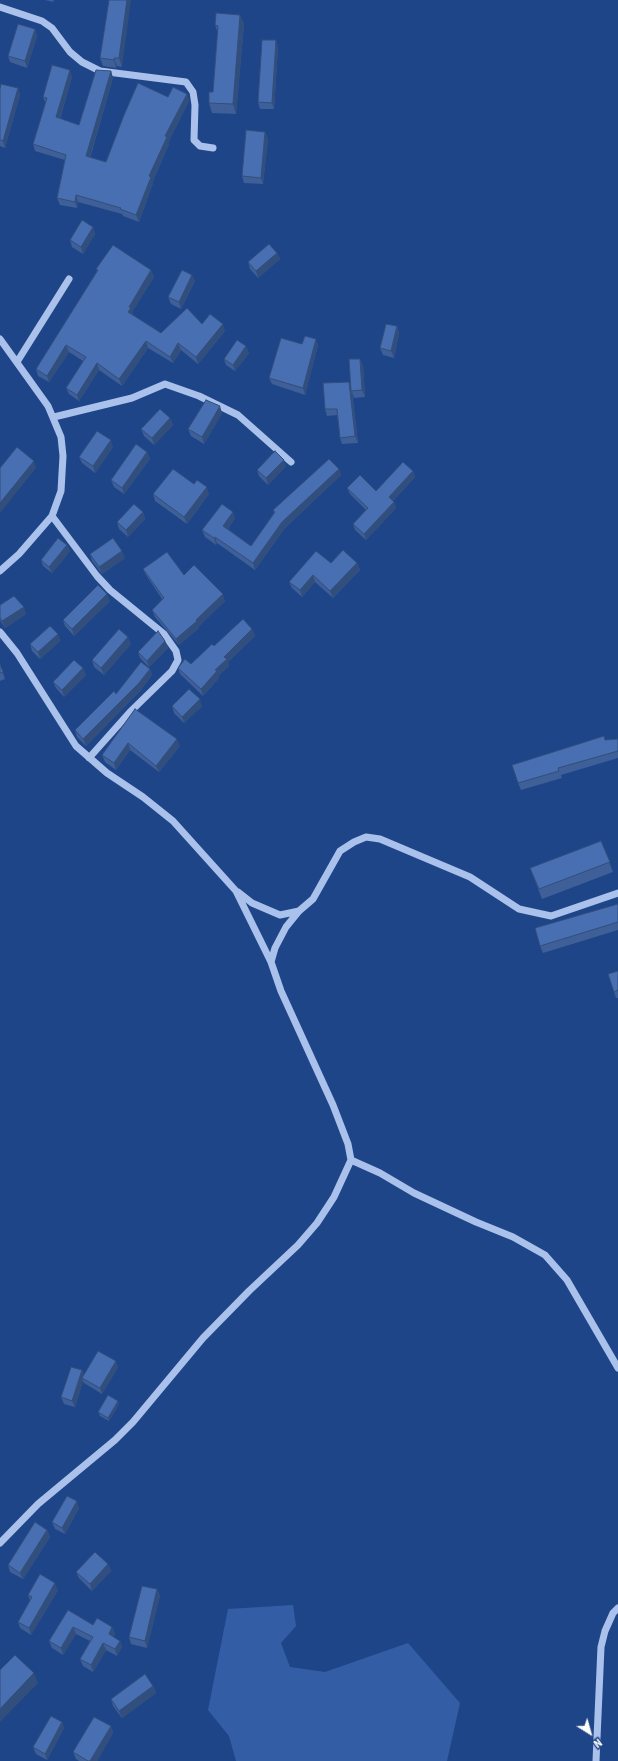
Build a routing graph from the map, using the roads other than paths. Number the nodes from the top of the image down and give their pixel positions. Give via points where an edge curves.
1 (0, 7) edge
2 (213, 148) dead end
3 (69, 279) dead end
4 (0, 339) edge
5 (17, 362) junction
6 (54, 417) junction
7 (291, 462) dead end
8 (52, 516) junction
9 (0, 571) edge
10 (0, 632) edge
11 (89, 758) junction
12 (236, 891) junction
13 (618, 893) edge
14 (299, 911) junction
15 (271, 962) junction
16 (351, 1160) junction
17 (618, 1368) edge
18 (0, 1543) edge
19 (618, 1608) edge
20 (596, 1761) edge

1 - 2 street via 42,21 52,28 70,52 82,62 100,70 186,82 193,92 195,105 194,140 200,146
3 - 5 street
4 - 5 street
5 - 6 street
6 - 7 street via 132,398 165,384 199,396 238,415
6 - 8 street via 61,437 63,472 61,491
8 - 9 street via 20,554
8 - 11 street via 110,590 164,634 176,651 178,660 172,671 130,712
10 - 11 street via 17,653 68,736
11 - 12 street via 173,821
12 - 14 street via 252,903 280,915
12 - 15 street
13 - 14 street via 551,916 519,910 470,877 380,838 366,837 340,851 313,899
14 - 15 street via 278,940
15 - 16 street via 280,991 342,1126
16 - 17 street via 414,1193 513,1237 545,1255 567,1280
16 - 18 street via 334,1197 298,1246 248,1291 203,1338 124,1431 38,1504
19 - 20 street via 605,1631 601,1647

